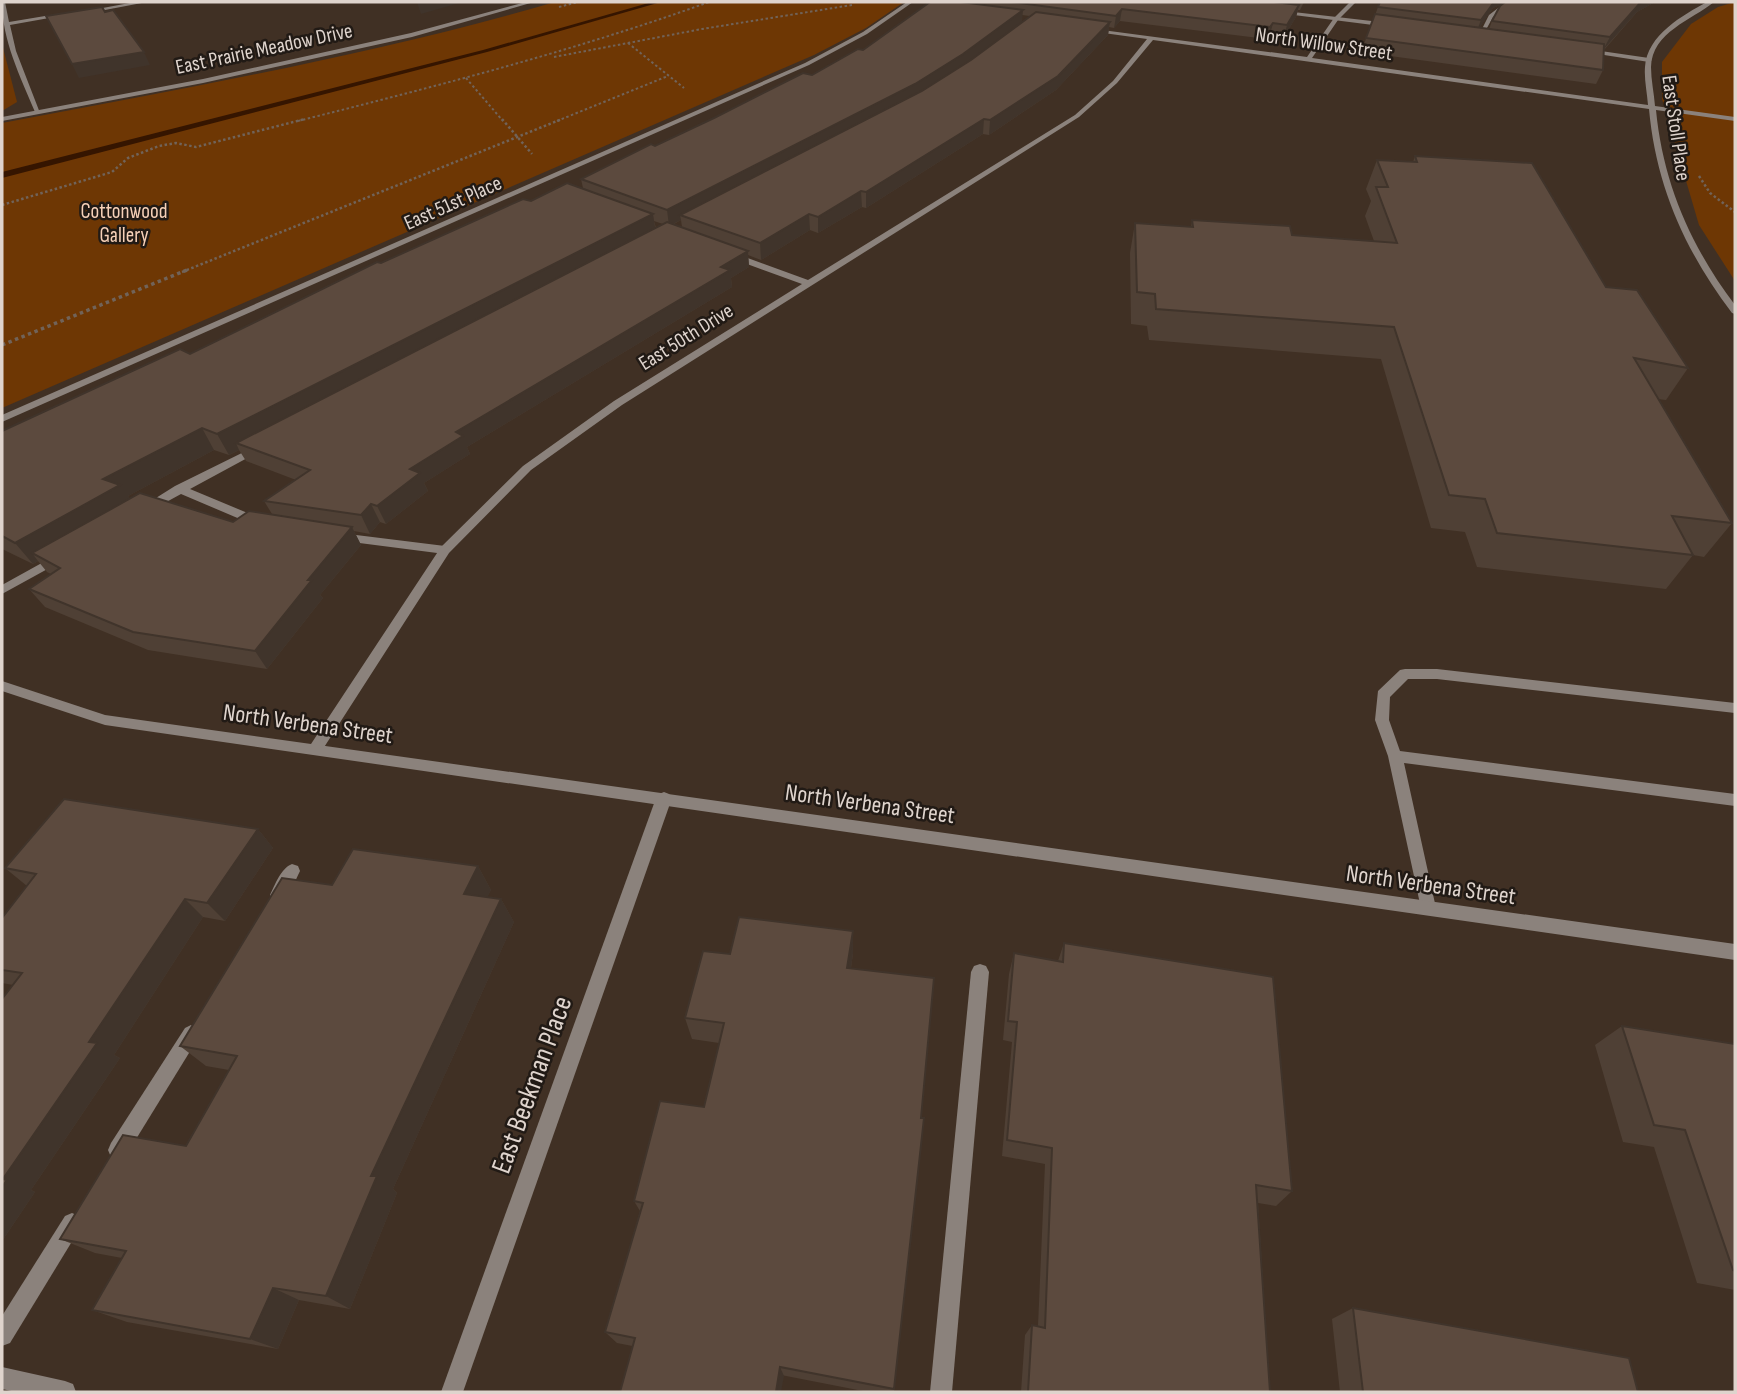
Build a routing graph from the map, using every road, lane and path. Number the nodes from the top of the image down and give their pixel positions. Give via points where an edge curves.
1 (2, 2) edge
2 (144, 2) edge
3 (531, 2) edge
4 (709, 2) edge
5 (1353, 2) edge
6 (1509, 2) edge
7 (1711, 2) edge
8 (909, 3) edge
9 (855, 4) dead end
10 (922, 5) edge
11 (1271, 10) edge
12 (1336, 19) junction
13 (6, 24) junction
14 (1401, 27) edge
15 (1085, 29) edge
16 (1466, 35) edge
17 (1479, 36) junction
18 (1151, 38) junction
19 (1493, 38) edge
20 (627, 43) junction
21 (1584, 51) edge
22 (1308, 60) junction
23 (1649, 60) junction
24 (529, 62) junction
25 (668, 76) junction
26 (466, 78) junction
27 (688, 90) dead end
28 (1651, 108) junction
29 (38, 112) junction
30 (2, 119) edge
31 (1735, 119) edge
32 (516, 138) junction
33 (534, 155) dead end
34 (540, 184) junction
35 (553, 189) edge
36 (2, 199) edge
37 (2, 205) edge
38 (720, 251) edge
39 (807, 283) junction
40 (1735, 312) edge
41 (2, 345) edge
42 (2, 419) edge
43 (265, 444) edge
44 (179, 489) junction
45 (131, 516) edge
46 (270, 524) edge
47 (329, 535) edge
48 (72, 550) edge
49 (445, 550) junction
50 (2, 590) edge
51 (2, 686) edge
52 (1735, 708) edge
53 (316, 748) junction
54 (1395, 756) junction
55 (664, 797) junction
56 (1735, 800) edge
57 (292, 871) dead end
58 (271, 906) edge
59 (1428, 908) junction
60 (1735, 952) edge
61 (980, 972) dead end
62 (198, 1022) edge
63 (111, 1161) edge
64 (82, 1208) edge
65 (2, 1335) edge
66 (2, 1378) edge
67 (65, 1392) edge
68 (452, 1392) edge
69 (941, 1392) edge

1 - 13 street
2 - 13 street
3 - 29 street, East Prairie Meadow Drive via 412,35
4 - 24 path
5 - 12 street
6 - 17 street via 1491,16
7 - 23 street, East Stoll Place via 1661,37
8 - 10 street
8 - 34 street, East 51st Place via 807,64
9 - 20 path
11 - 12 street
12 - 14 street
12 - 22 street
13 - 29 street
15 - 18 street, North Willow Street
16 - 17 street
17 - 19 street
18 - 22 street, North Willow Street
18 - 39 street, East 50th Drive via 1115,82 1077,117
20 - 24 path
20 - 25 path
21 - 23 street
22 - 28 street, North Willow Street
23 - 28 street, East Stoll Place
24 - 26 path
25 - 27 path
25 - 32 path
26 - 32 path
26 - 37 path via 196,147 159,146 128,158 112,172
28 - 31 street, North Willow Street
28 - 40 street, East Stoll Place via 1666,189 1689,246
29 - 30 street, East Prairie Meadow Drive
32 - 33 path
32 - 41 path
34 - 35 street
34 - 42 street, East 51st Place
36 - 37 path
38 - 39 street
39 - 49 street, East 50th Drive via 618,402 527,468
43 - 44 street
44 - 45 street
44 - 46 street
47 - 49 street
48 - 50 street
49 - 53 street, East 50th Drive
51 - 53 street, North Verbena Street via 105,720
52 - 54 street via 1405,674 1383,695 1382,720
53 - 55 street, North Verbena Street
54 - 56 street
54 - 59 street
55 - 59 street, North Verbena Street
55 - 68 street, East Beekman Place
57 - 58 street
59 - 60 street, North Verbena Street
61 - 69 street
62 - 63 street
64 - 65 street
66 - 67 street

